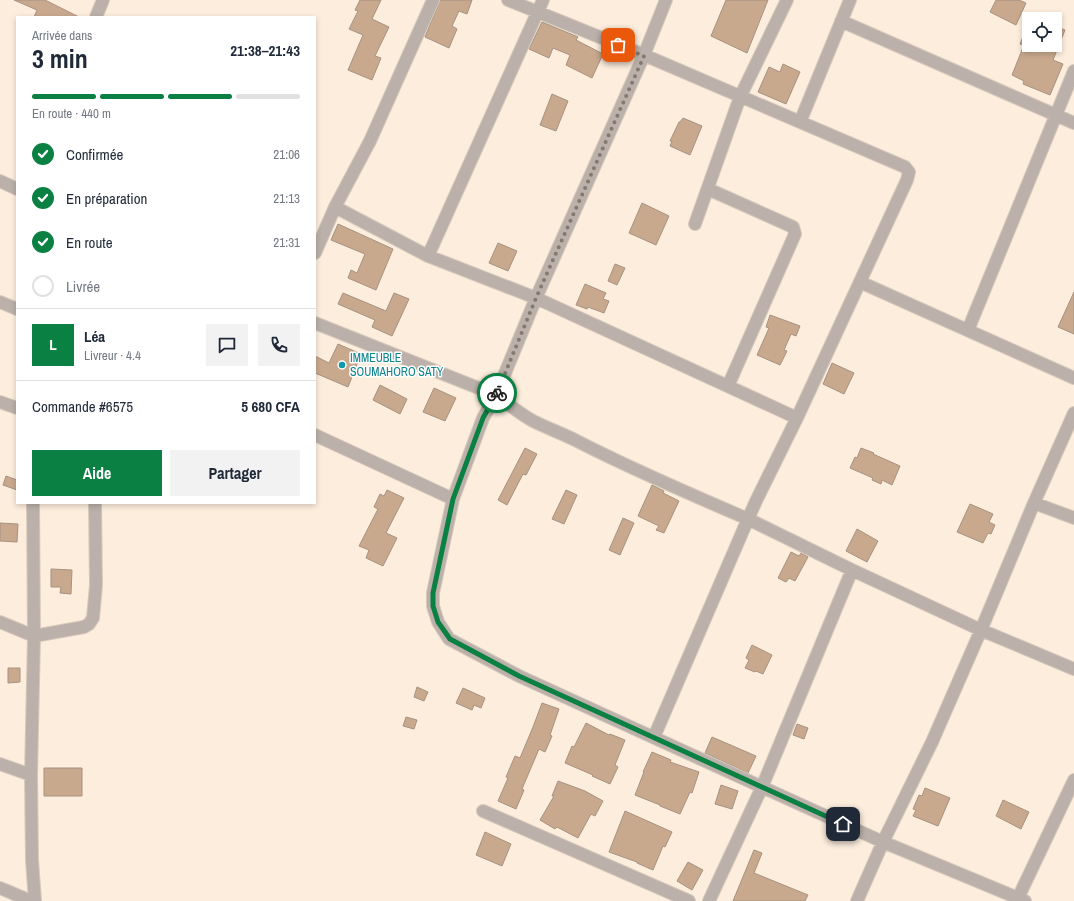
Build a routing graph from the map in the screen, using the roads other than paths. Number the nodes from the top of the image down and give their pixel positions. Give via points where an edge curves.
1 (103, 0) edge
2 (433, 0) edge
3 (508, 0) edge
4 (543, 0) edge
5 (666, 0) edge
6 (787, 0) edge
7 (850, 0) edge
8 (538, 12) junction
9 (96, 16) edge
10 (841, 21) junction
11 (644, 56) junction
12 (1074, 71) edge
13 (740, 97) junction
14 (1055, 115) junction
15 (800, 122) junction
16 (1074, 123) edge
17 (0, 181) edge
18 (16, 189) edge
19 (708, 189) junction
20 (335, 207) junction
21 (695, 224) dead end
22 (316, 251) edge
23 (428, 256) junction
24 (860, 282) junction
25 (536, 298) junction
26 (0, 302) edge
27 (16, 309) edge
28 (316, 323) edge
29 (968, 330) junction
30 (1074, 378) edge
31 (728, 386) junction
32 (496, 395) junction
33 (0, 402) edge
34 (16, 408) edge
35 (1074, 413) edge
36 (798, 418) junction
37 (316, 435) edge
38 (453, 499) junction
39 (1034, 503) junction
40 (33, 504) edge
41 (95, 504) edge
42 (1074, 518) edge
43 (748, 520) junction
44 (852, 570) junction
45 (0, 622) edge
46 (981, 630) junction
47 (34, 636) junction
48 (1074, 669) edge
49 (654, 737) junction
50 (0, 764) edge
51 (31, 775) junction
52 (762, 787) junction
53 (1072, 788) edge
54 (483, 811) dead end
55 (883, 842) junction
56 (0, 888) edge
57 (1022, 900) edge
58 (31, 901) edge
59 (35, 901) edge
60 (689, 901) edge
61 (709, 901) edge
62 (857, 901) edge

1 - 9 street
2 - 20 street via 370,141
3 - 8 street
4 - 8 street
5 - 11 street
6 - 13 street
7 - 10 street
8 - 11 street
8 - 23 street
10 - 14 street
10 - 15 street
11 - 13 street
11 - 25 street
12 - 14 street
13 - 15 street
13 - 19 street
14 - 16 street
14 - 29 street
15 - 24 street via 905,167 908,172 907,180
17 - 18 street
19 - 21 street
19 - 31 street via 793,227 795,234
20 - 22 street
20 - 23 street
23 - 25 street
24 - 29 street
24 - 36 street
25 - 31 street
25 - 32 street
26 - 27 street
28 - 32 street
29 - 30 street
31 - 36 street
32 - 38 street via 483,418
32 - 43 street via 534,422
33 - 34 street
35 - 39 street
36 - 43 street
37 - 38 street
38 - 49 street via 433,593 433,606 438,622 450,639 519,676
39 - 42 street
39 - 46 street
40 - 47 street
41 - 47 street via 96,585 93,618 84,627
43 - 44 street
43 - 49 street
44 - 46 street
44 - 52 street
45 - 47 street
46 - 48 street
46 - 55 street via 932,742
47 - 51 street
49 - 52 street
50 - 51 street
51 - 59 street
52 - 55 street
52 - 61 street
53 - 57 street
54 - 60 street
55 - 57 street
55 - 62 street
56 - 58 street

